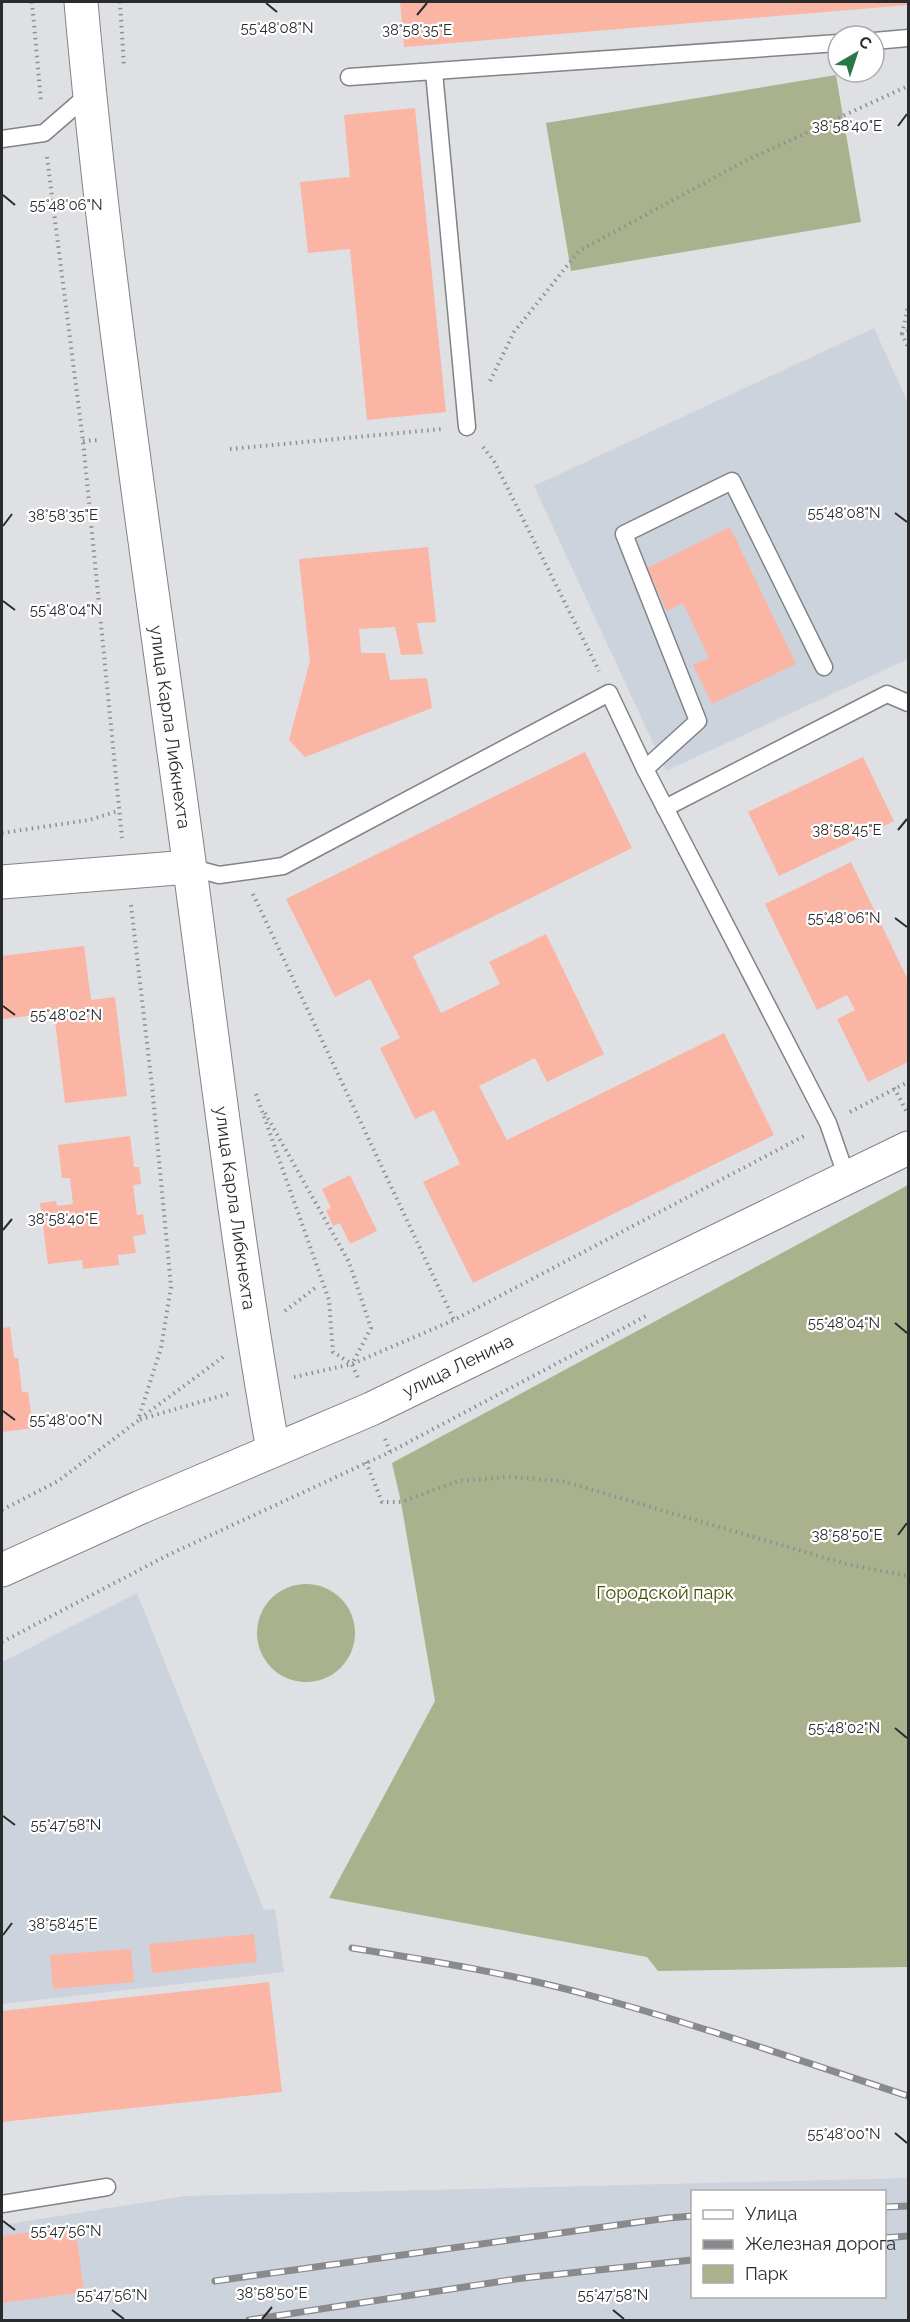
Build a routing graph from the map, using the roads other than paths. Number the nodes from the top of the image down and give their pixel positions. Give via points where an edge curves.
1 (81, 2) edge
2 (909, 38) edge
3 (886, 40) edge
4 (826, 44) edge
5 (434, 72) junction
6 (349, 77) dead end
7 (89, 94) junction
8 (2, 139) edge
9 (467, 427) road end
10 (824, 666) dead end
11 (909, 703) edge
12 (645, 769) junction
13 (665, 808) junction
14 (204, 871) junction
15 (2, 882) edge
16 (909, 1148) edge
17 (847, 1178) junction
18 (273, 1450) junction
19 (2, 1570) edge
20 (107, 2187) dead end
21 (2, 2204) edge

1 - 7 main road, улица Карла Либкнехта
2 - 3 lane
4 - 5 lane
5 - 6 lane
5 - 9 lane
7 - 8 lane via 44,133
7 - 14 main road, улица Карла Либкнехта via 139,507
10 - 12 lane via 732,481 624,534 698,721
11 - 13 lane via 887,694
12 - 13 lane
12 - 14 lane via 609,693 283,866
13 - 17 lane via 828,1123
14 - 15 main road via 127,871
14 - 18 main road, улица Карла Либкнехта via 232,1189
16 - 17 main road, улица Ленина
17 - 18 main road, улица Ленина via 371,1409
18 - 19 main road, улица Ленина
20 - 21 lane

